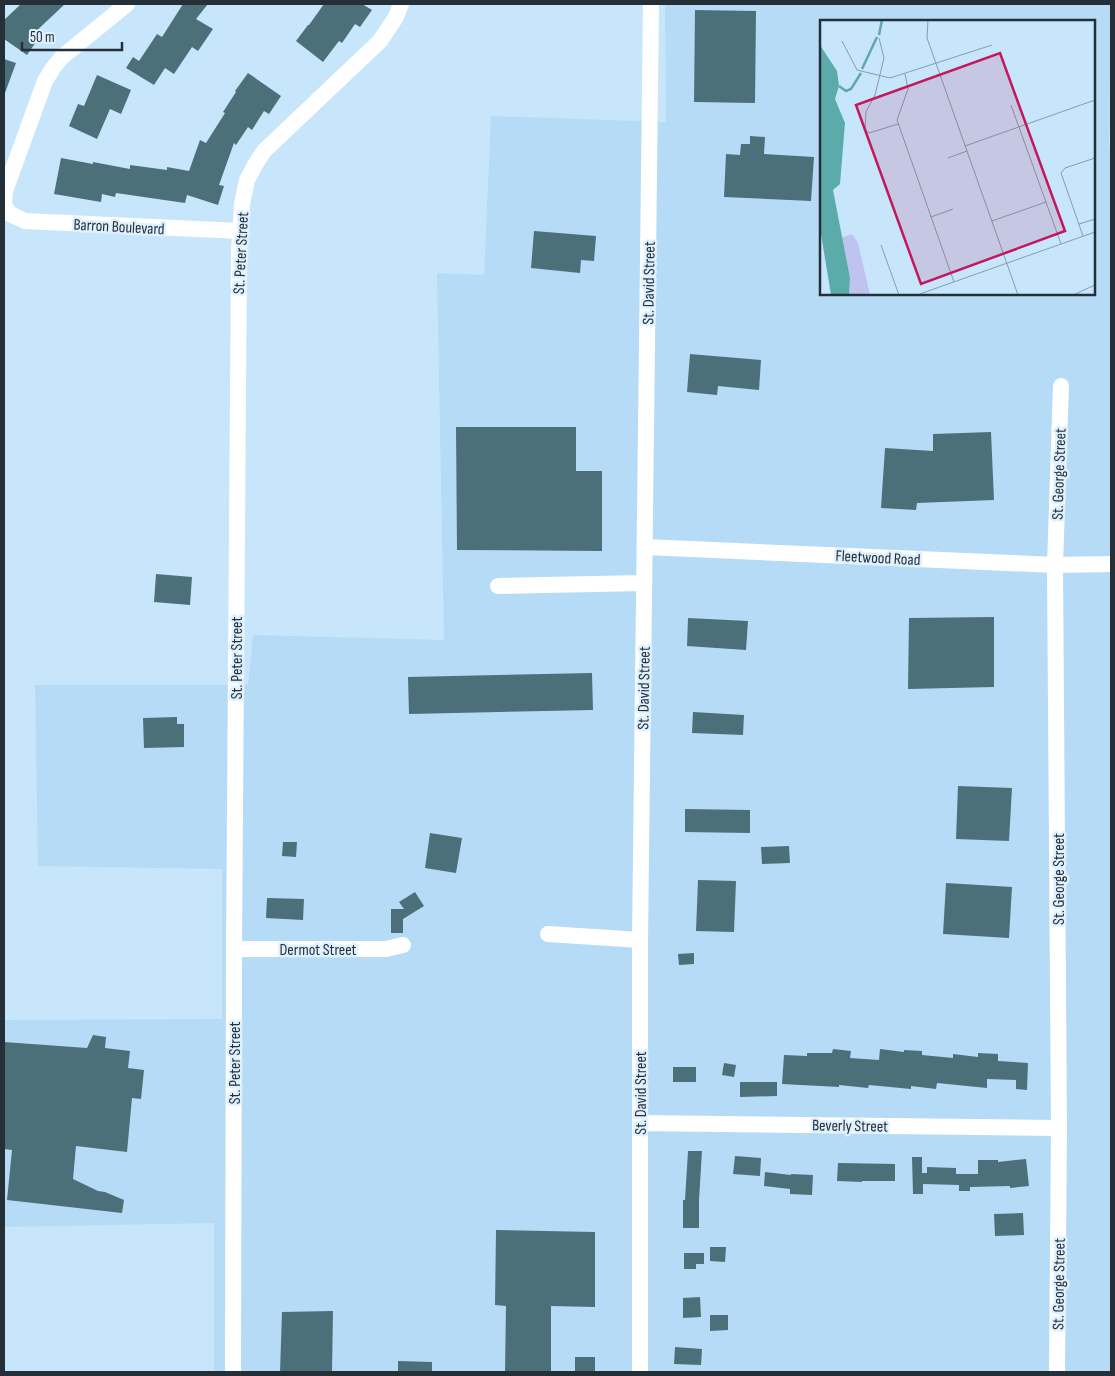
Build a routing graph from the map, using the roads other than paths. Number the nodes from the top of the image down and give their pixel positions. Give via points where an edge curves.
1 (127, 4) edge
2 (401, 4) edge
3 (651, 4) edge
4 (4, 204) edge
5 (240, 231) junction
6 (1061, 386) dead end
7 (645, 547) junction
8 (1111, 564) edge
9 (1055, 565) junction
10 (644, 583) junction
11 (498, 586) dead end
12 (548, 934) dead end
13 (640, 940) junction
14 (403, 945) dead end
15 (234, 949) junction
16 (640, 1123) junction
17 (1059, 1128) junction
18 (233, 1372) edge
19 (640, 1372) edge
20 (1057, 1372) edge

1 - 4 street, Barron Boulevard via 62,57 45,81 8,182
2 - 5 street, St. Peter Street via 380,41 264,151 248,180
3 - 7 street, St. David Street
4 - 5 street, Barron Boulevard via 10,214 25,221
5 - 15 street, St. Peter Street
6 - 9 street, St. George Street
7 - 9 street, Fleetwood Road
7 - 10 street, St. David Street
8 - 9 street, Fleetwood Road
9 - 17 street, St. George Street
10 - 11 street
10 - 13 street, St. David Street
12 - 13 street
13 - 16 street, St. David Street
14 - 15 street, Dermot Street via 386,949
15 - 18 street, St. Peter Street
16 - 17 street, Beverly Street
16 - 19 street, St. David Street
17 - 20 street, St. George Street

